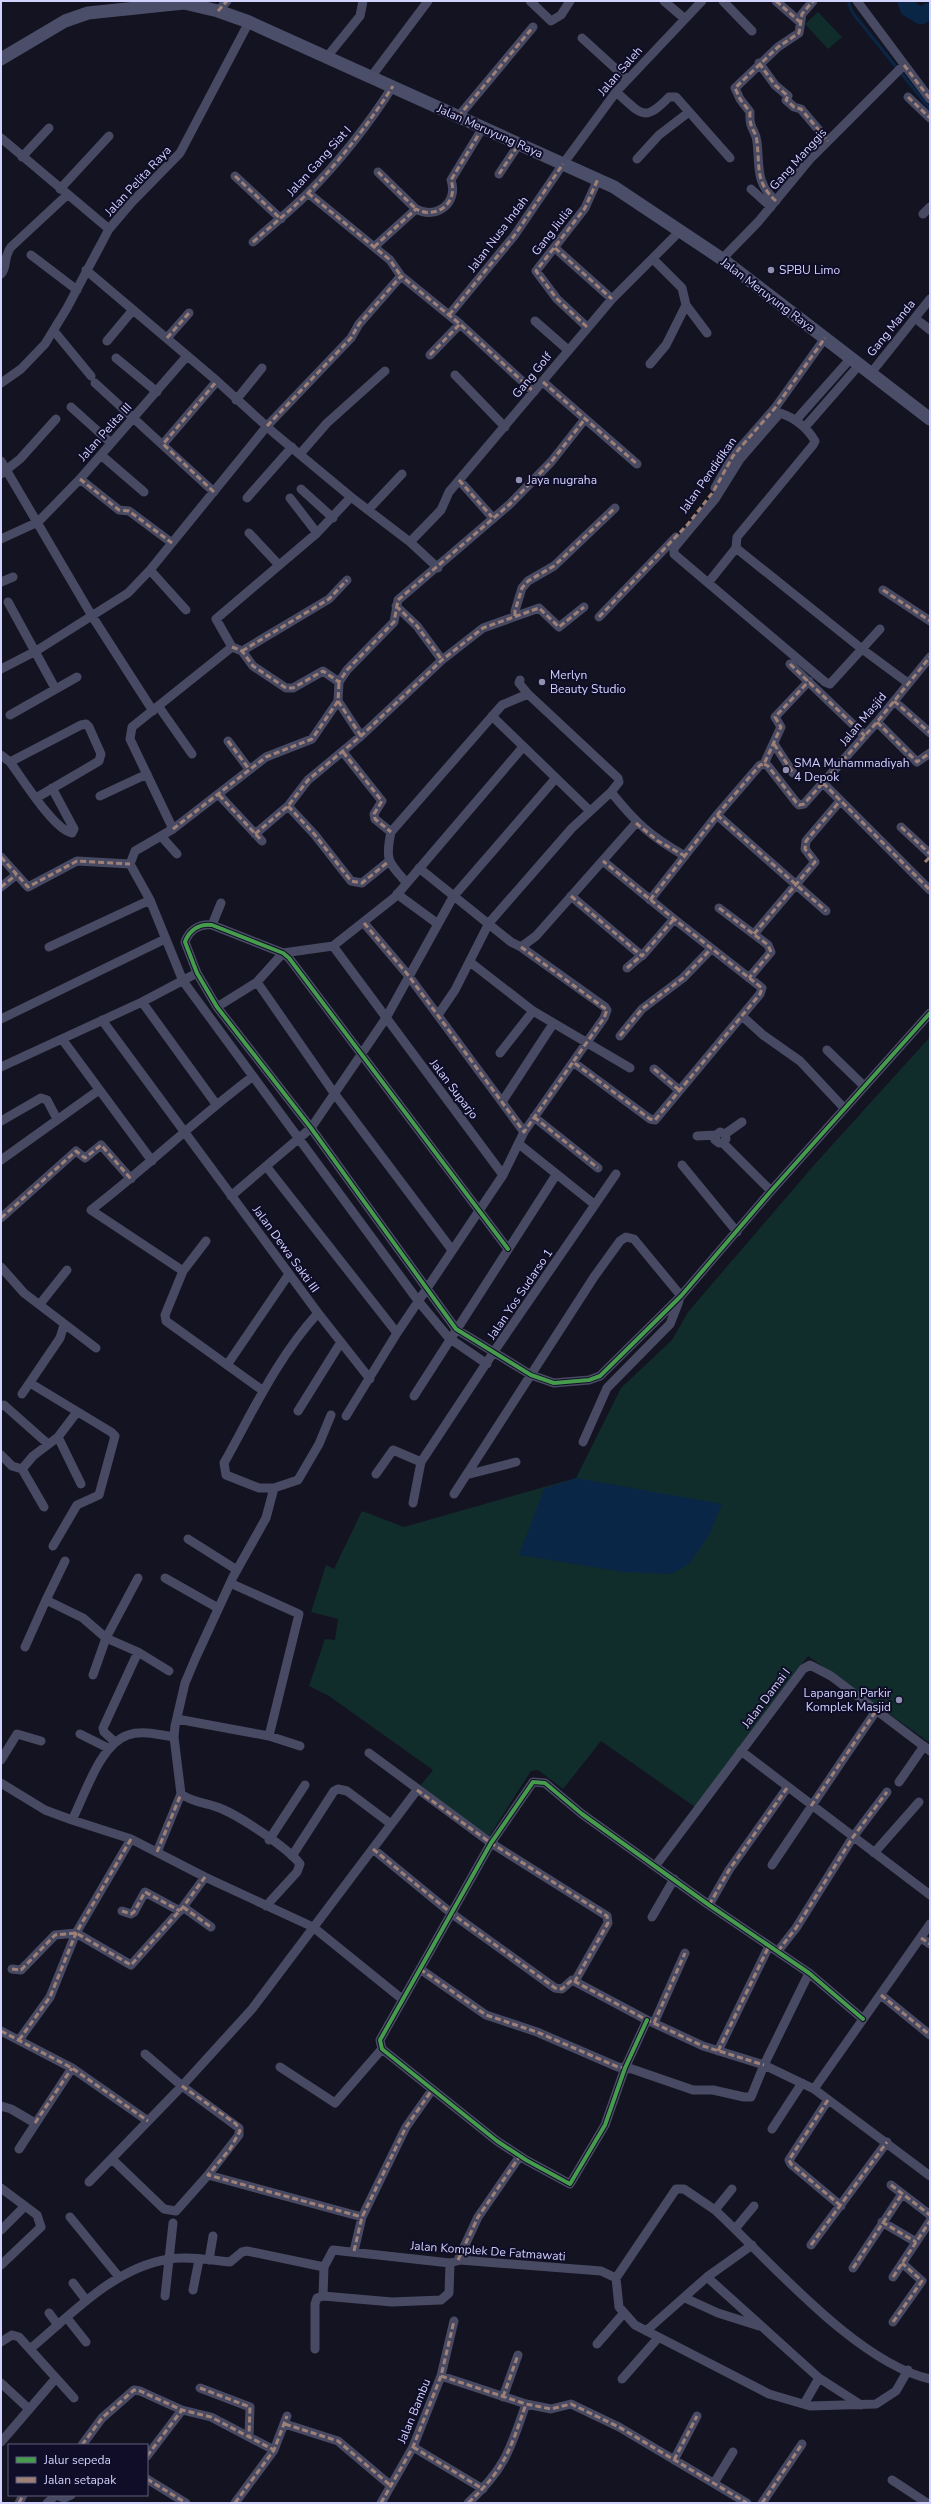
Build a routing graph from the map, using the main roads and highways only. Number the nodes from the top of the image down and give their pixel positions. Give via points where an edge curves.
1 (2, 56) edge
2 (930, 419) edge

1 - 2 main road, Jalan Meruyung Raya via 65,21 88,13 184,4 218,11 249,22 614,187 722,259

